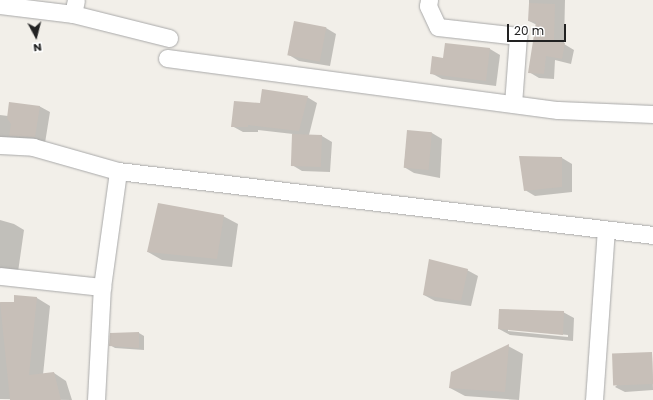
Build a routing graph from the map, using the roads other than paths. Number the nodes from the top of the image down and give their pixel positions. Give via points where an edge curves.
1 (429, 0) edge
2 (0, 5) edge
3 (75, 7) edge
4 (169, 38) dead end
5 (167, 58) dead end
6 (513, 104) junction
7 (653, 114) edge
8 (0, 145) edge
9 (118, 171) junction
10 (606, 230) junction
11 (653, 235) edge
12 (0, 276) edge
13 (102, 287) junction
14 (96, 400) edge
15 (594, 400) edge

1 - 6 street via 428,6 438,27 518,36
2 - 3 street
3 - 4 street
5 - 6 street
6 - 7 street via 558,110
8 - 9 street via 33,147
9 - 10 street
9 - 13 street
10 - 11 street
10 - 15 street
12 - 13 street
13 - 14 street

